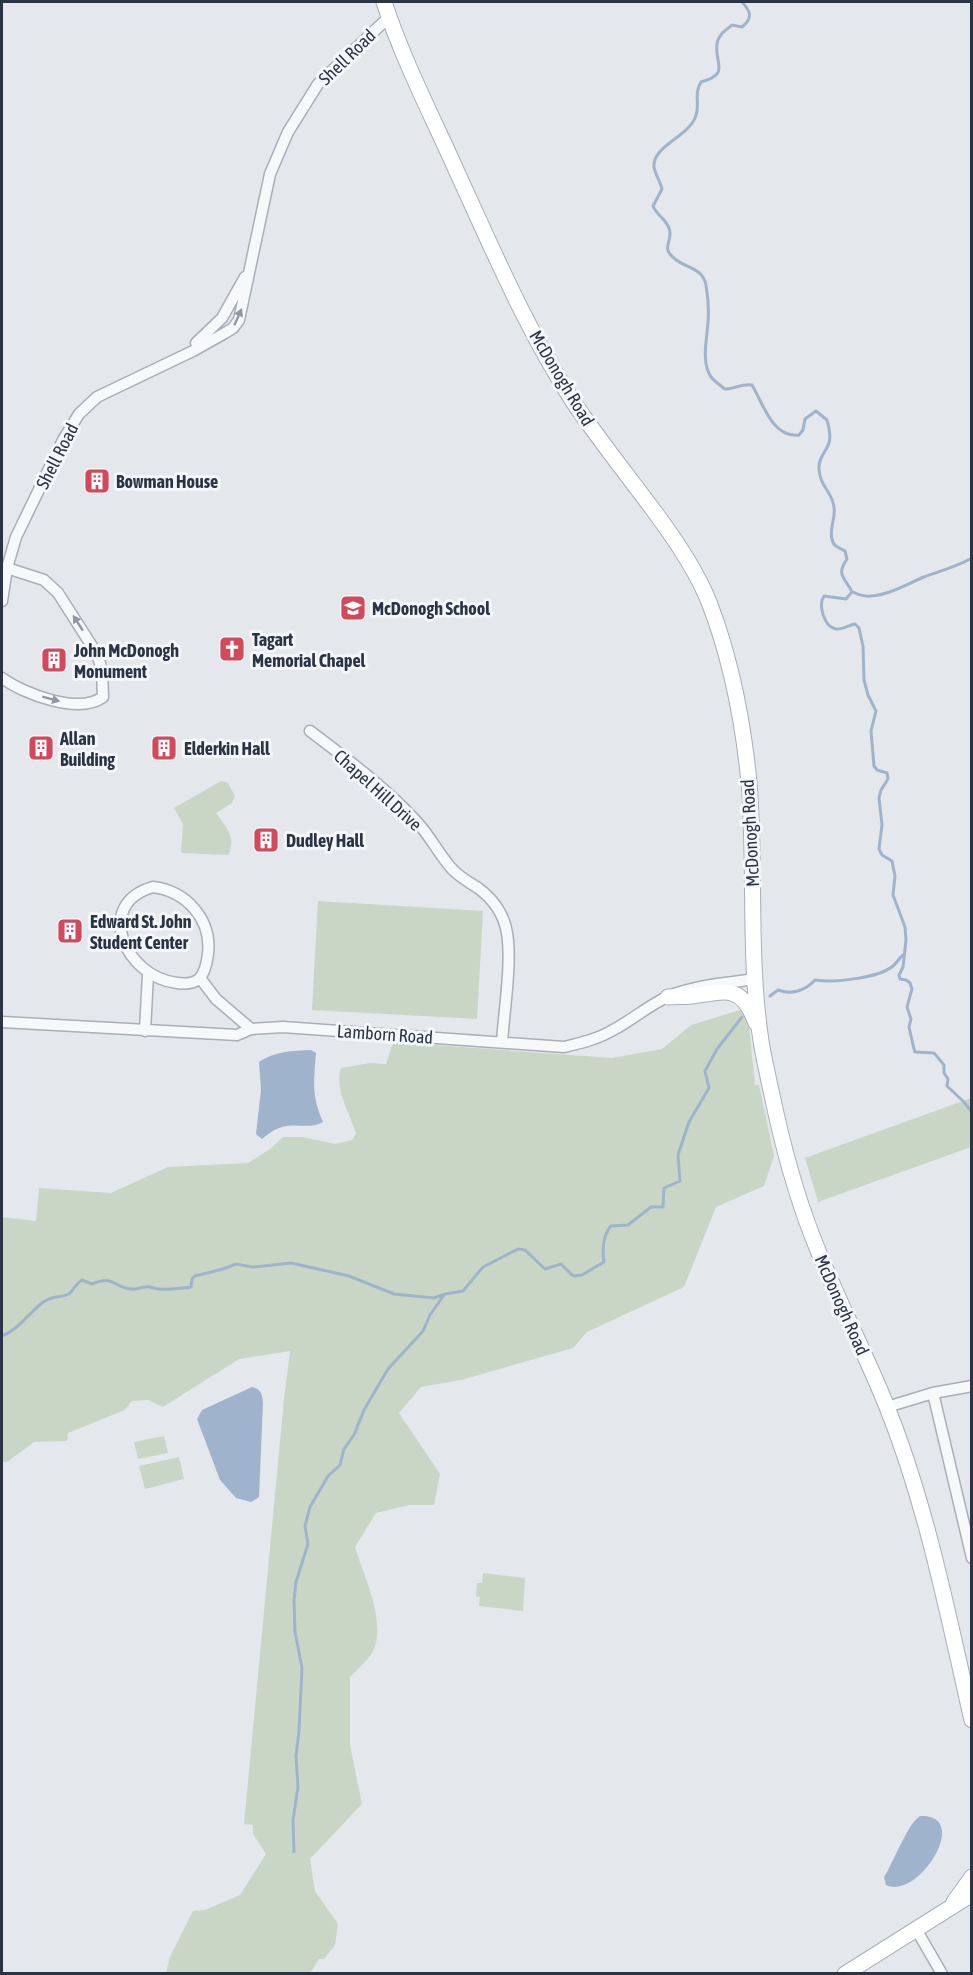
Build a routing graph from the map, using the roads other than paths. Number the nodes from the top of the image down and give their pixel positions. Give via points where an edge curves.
1 (384, 2) edge
2 (389, 17) junction
3 (7, 568) junction
4 (2, 601) edge
5 (2, 678) edge
6 (310, 731) dead end
7 (148, 974) junction
8 (200, 978) junction
9 (756, 980) junction
10 (668, 997) junction
11 (2, 1022) edge
12 (251, 1029) junction
13 (145, 1030) junction
14 (761, 1039) junction
15 (502, 1042) junction
16 (972, 1386) edge
17 (933, 1393) junction
18 (887, 1407) junction
19 (972, 1558) edge
20 (966, 1670) edge
21 (969, 1701) edge
22 (972, 1720) edge
23 (972, 1877) edge
24 (972, 1894) edge
25 (950, 1907) junction
26 (916, 1929) junction
27 (845, 1974) edge
28 (942, 1974) edge

1 - 2 main road, McDonogh Road
2 - 3 street, Shell Road via 318,84 288,132 270,174 250,268 229,307 205,336 174,359 97,396 79,414 24,519
2 - 9 main road, McDonogh Road via 486,235 551,365 575,404 680,546 711,607 737,700 746,754
3 - 4 street, Shell Road
5 -> 3 street via 27,692 78,705 103,697 97,654 58,593 44,580
6 - 15 street, Chapel Hill Drive via 391,796 418,823 456,873 496,907 507,933 508,948
7 - 8 street via 179,984
7 - 8 street via 128,952 121,925 129,899 153,887 182,897 201,918 209,948
7 - 13 street
8 - 12 street via 216,999
9 - 10 street, Lamborn Road via 700,986
9 - 14 main road, McDonogh Road
10 - 14 main road via 716,991 735,994 749,1007
10 - 15 street, Lamborn Road via 611,1032 586,1042 564,1047
11 - 13 street, Lamborn Road
12 - 13 street, Lamborn Road via 237,1035
12 - 15 street, Lamborn Road via 283,1027
14 - 18 main road, McDonogh Road via 783,1142 803,1211
16 - 17 street
17 - 18 street
17 - 19 street
18 - 20 main road, McDonogh Road via 921,1508
20 - 21 main road, McDonogh Road
21 - 22 main road, McDonogh Road
23 - 25 main road
24 - 25 main road
25 - 26 main road
26 - 27 main road
26 - 28 street

